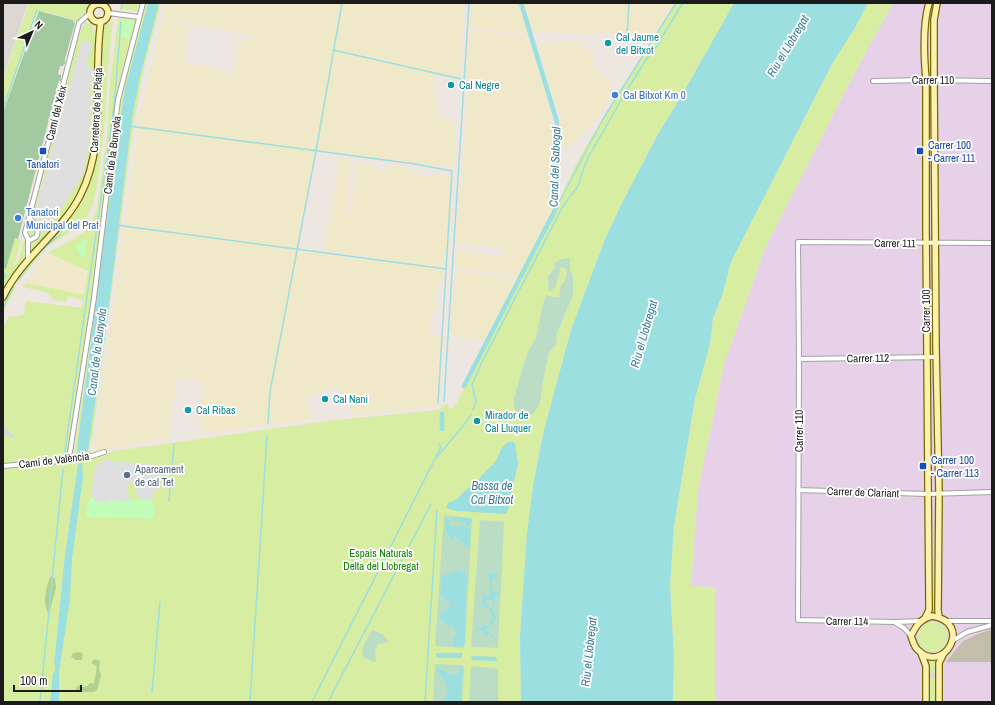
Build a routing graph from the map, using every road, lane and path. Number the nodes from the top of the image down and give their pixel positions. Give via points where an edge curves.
1 (98, 3) edge
2 (143, 3) edge
3 (928, 3) edge
4 (938, 3) edge
5 (90, 13) junction
6 (108, 13) junction
7 (139, 17) junction
8 (98, 21) junction
9 (926, 80) junction
10 (934, 80) junction
11 (873, 81) dead end
12 (992, 81) edge
13 (29, 217) junction
14 (28, 239) junction
15 (798, 242) joint
16 (992, 243) edge
17 (926, 244) junction
18 (935, 244) junction
19 (28, 259) junction
20 (3, 297) edge
21 (927, 357) junction
22 (936, 357) junction
23 (799, 359) junction
24 (70, 452) dead end
25 (104, 452) dead end
26 (3, 466) edge
27 (798, 490) junction
28 (992, 492) edge
29 (939, 493) junction
30 (928, 494) junction
31 (939, 617) junction
32 (798, 620) joint
33 (922, 620) junction
34 (947, 621) junction
35 (992, 621) edge
36 (896, 622) junction
37 (992, 625) edge
38 (911, 636) junction
39 (952, 641) junction
40 (921, 653) junction
41 (944, 653) junction
42 (926, 702) edge
43 (939, 702) edge

1 - 5 street via 93,6
1 - 6 street via 105,6
2 - 7 street, Camí de la Bunyola
3 - 9 street, Carrer 100 via 925,23
4 - 10 street, Carrer 100 via 934,20
5 - 8 street via 92,18
5 - 13 street, Camí del Xeix via 79,23
6 - 7 street
6 - 8 street via 105,19
7 - 24 street, Camí de la Bunyola via 118,100 93,306
8 - 19 street, Carretera de la Platja via 96,130 91,168 73,207
9 - 10 street, Carrer 110
9 - 11 street, Carrer 110
9 - 17 street, Carrer 100
10 - 12 street, Carrer 110
10 - 18 street, Carrer 100
13 - 14 street, Camí del Xeix via 24,234
13 - 14 street via 38,232 36,237
14 - 19 street, Camí del Xeix
15 - 17 street, Carrer 111
15 - 23 street, Carrer 110
16 - 18 street, Carrer 111
17 - 18 street, Carrer 111
17 - 21 street, Carrer 100
18 - 22 street, Carrer 100
19 - 20 street, Carretera de la Platja
21 - 22 street, Carrer 112
21 - 23 street, Carrer 112
21 - 30 street, Carrer 100
22 - 29 street, Carrer 100
23 - 27 street, Carrer 110
25 - 26 street, Camí de València via 74,460
27 - 30 street, Carrer de Clariant
27 - 32 street, Carrer 110
28 - 29 street, Carrer de Clariant
29 - 30 street, Carrer de Clariant
29 - 31 street, Carrer 100
30 - 33 street, Carrer 100 via 929,610
31 - 33 street via 932,616
31 - 34 street
32 - 36 street, Carrer 114
33 - 36 street, Carrer 114
33 - 38 street
34 - 35 street
34 - 39 street via 953,634
36 - 38 street
37 - 39 street via 967,632
38 - 40 street via 914,646
39 - 41 street via 950,648
40 - 41 street via 929,656 940,656
40 - 42 street via 926,666
41 - 43 street via 939,663

